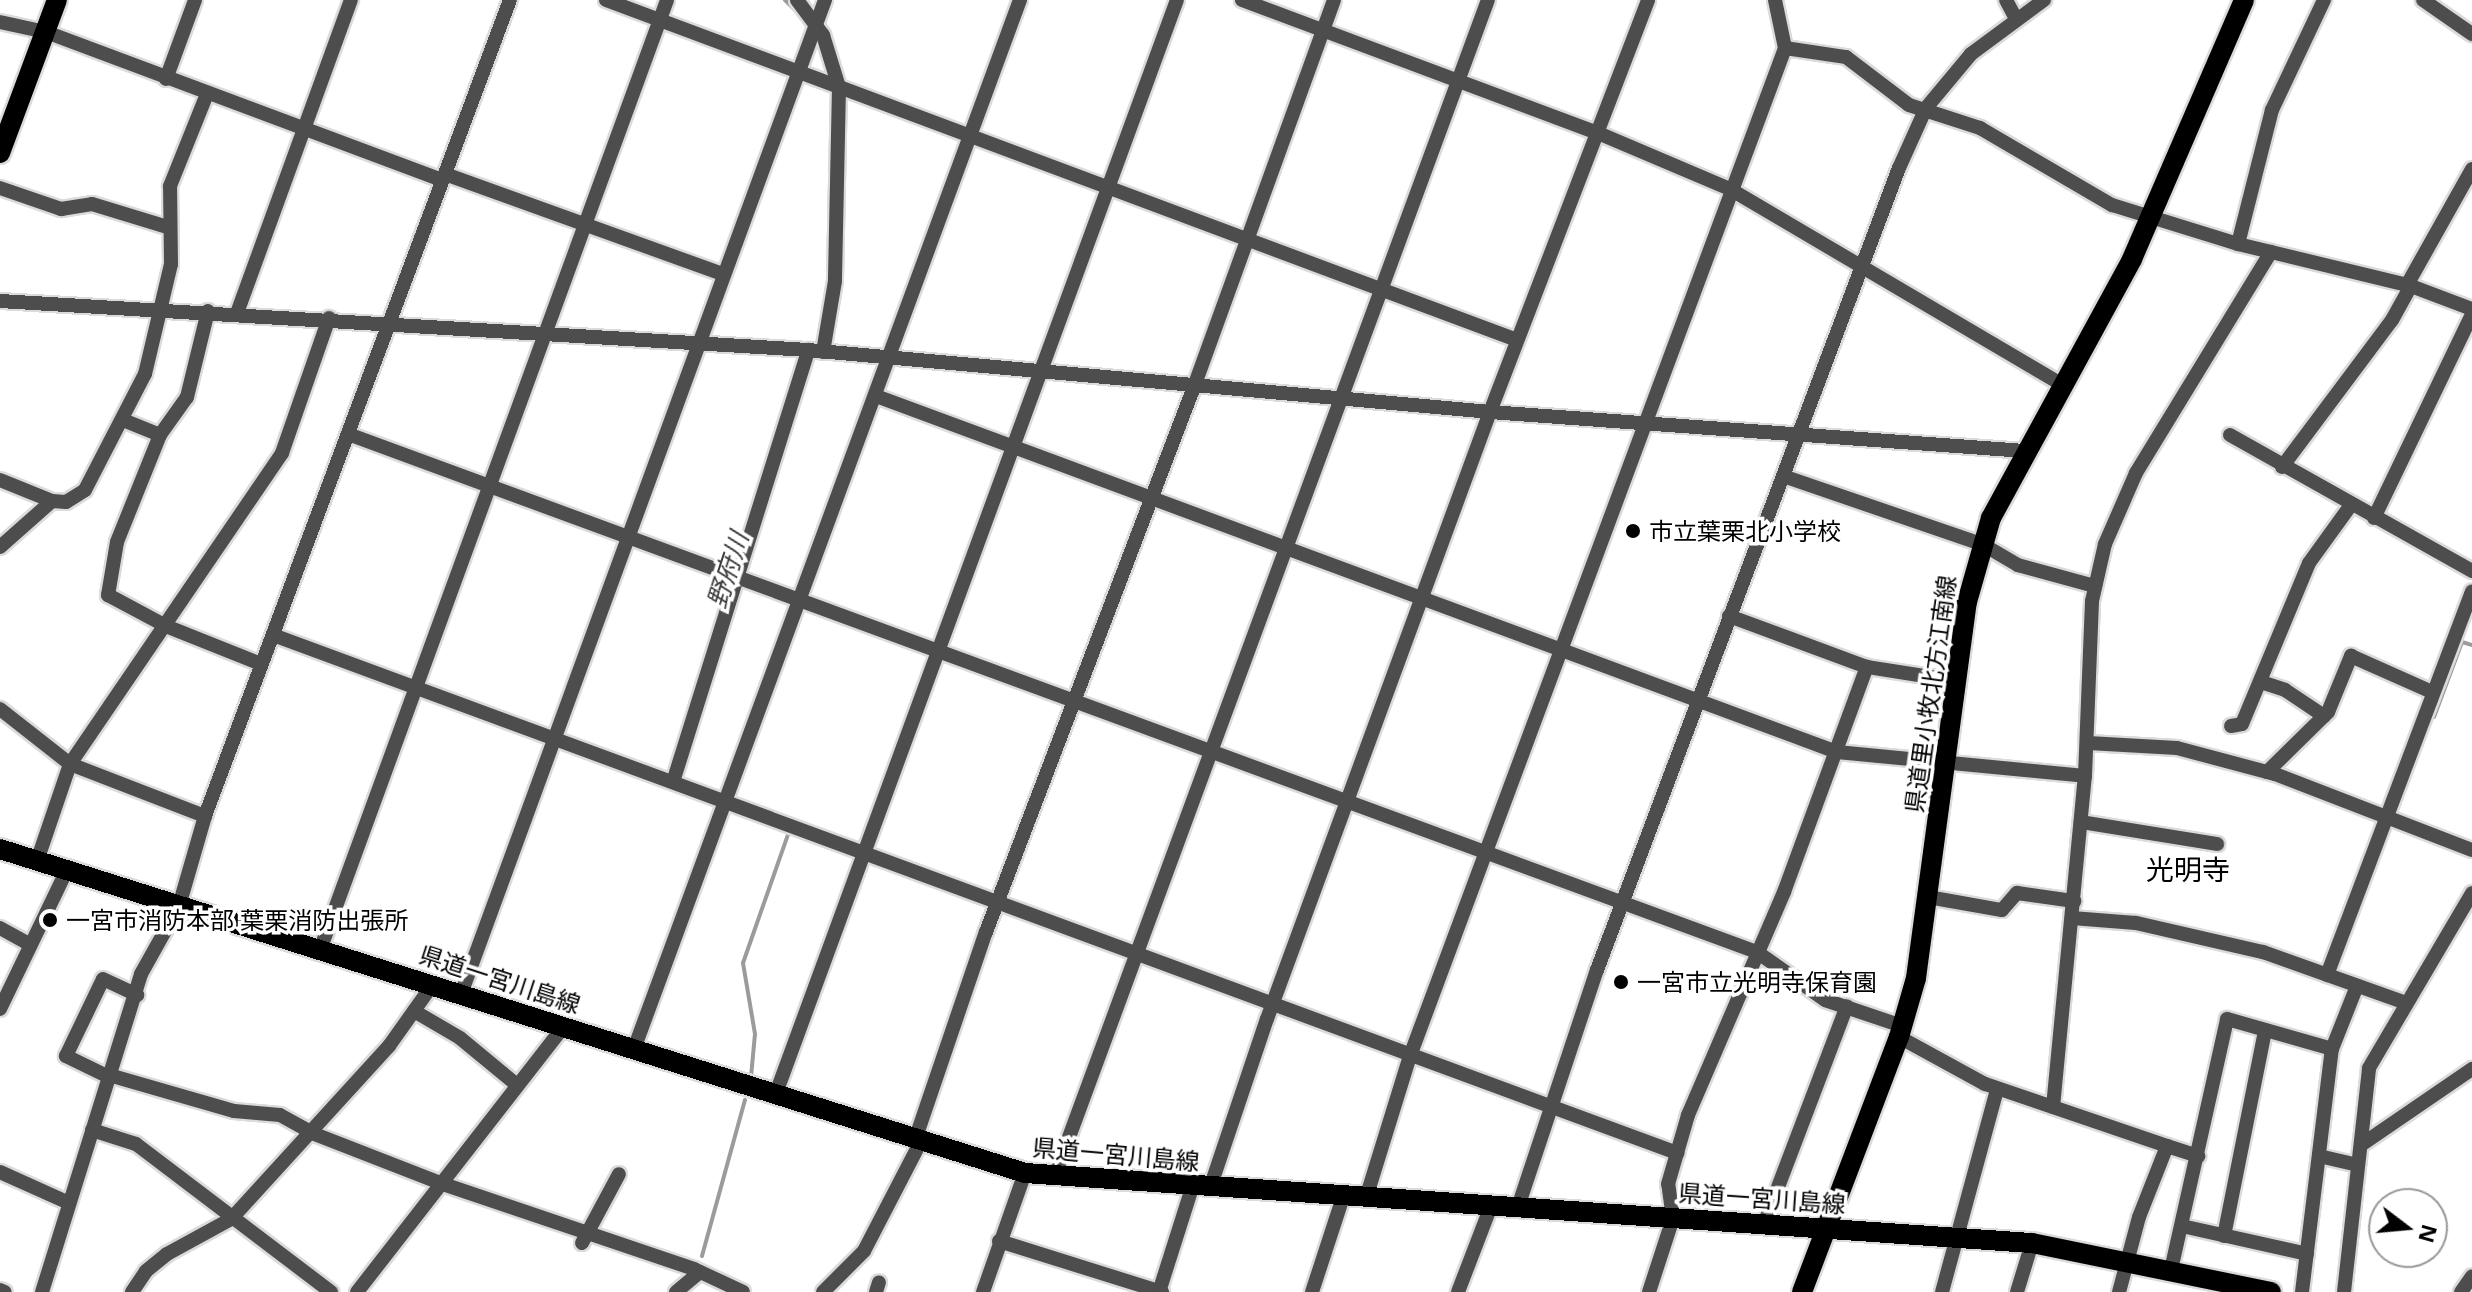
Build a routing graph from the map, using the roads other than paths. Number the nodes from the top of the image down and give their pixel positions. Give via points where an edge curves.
1 (57, 0) edge
2 (195, 0) edge
3 (351, 0) edge
4 (510, 0) edge
5 (606, 0) edge
6 (667, 0) edge
7 (797, 0) edge
8 (825, 0) edge
9 (1020, 0) edge
10 (1177, 0) edge
11 (1242, 0) edge
12 (1334, 0) edge
13 (1488, 0) edge
14 (1648, 0) edge
15 (1775, 0) edge
16 (2006, 0) edge
17 (2044, 0) edge
18 (2244, 0) edge
19 (2324, 0) edge
20 (2423, 0) edge
21 (2016, 19) junction
22 (660, 20) junction
23 (0, 22) edge
24 (814, 28) junction
25 (1322, 30) junction
26 (46, 32) junction
27 (2472, 34) edge
28 (1785, 48) junction
29 (798, 71) junction
30 (166, 79) junction
31 (1458, 82) junction
32 (835, 85) junction
33 (207, 94) junction
34 (1926, 108) junction
35 (304, 129) junction
36 (1598, 133) junction
37 (971, 134) junction
38 (0, 153) edge
39 (2472, 169) edge
40 (444, 177) junction
41 (1110, 186) junction
42 (0, 188) edge
43 (1730, 189) junction
44 (2150, 218) junction
45 (585, 223) junction
46 (167, 227) junction
47 (1248, 237) junction
48 (2238, 244) junction
49 (2271, 252) junction
50 (1861, 267) junction
51 (723, 274) junction
52 (2409, 285) junction
53 (1382, 289) junction
54 (0, 301) edge
55 (159, 308) junction
56 (208, 311) junction
57 (2472, 312) edge
58 (237, 313) junction
59 (329, 318) junction
60 (389, 323) junction
61 (544, 334) junction
62 (1517, 340) junction
63 (699, 344) junction
64 (815, 351) junction
65 (889, 359) junction
66 (1041, 372) junction
67 (1195, 384) junction
68 (2063, 385) junction
69 (876, 396) junction
70 (1341, 396) junction
71 (1490, 412) junction
72 (123, 420) junction
73 (1646, 424) junction
74 (348, 434) junction
75 (160, 435) junction
76 (2230, 435) dead end
77 (1798, 436) junction
78 (1014, 447) junction
79 (2025, 451) junction
80 (2282, 467) junction
81 (1783, 476) junction
82 (0, 480) edge
83 (489, 484) junction
84 (1151, 497) junction
85 (52, 501) junction
86 (2351, 505) junction
87 (2374, 518) junction
88 (628, 534) junction
89 (1982, 544) junction
90 (0, 547) edge
91 (1285, 548) junction
92 (2472, 571) edge
93 (742, 576) junction
94 (2095, 586) junction
95 (2472, 592) edge
96 (800, 598) junction
97 (1421, 599) junction
98 (1729, 616) junction
99 (166, 626) junction
100 (273, 635) junction
101 (939, 650) junction
102 (1561, 652) junction
103 (261, 664) junction
104 (1867, 667) junction
105 (1956, 681) junction
106 (2261, 682) junction
107 (415, 688) junction
108 (2432, 692) junction
109 (1076, 701) junction
110 (1697, 703) junction
111 (0, 709) edge
112 (2324, 716) junction
113 (2231, 726) dead end
114 (552, 738) junction
115 (2088, 743) junction
116 (1209, 751) junction
117 (1837, 752) junction
118 (70, 764) junction
119 (1945, 764) junction
120 (2267, 772) junction
121 (2085, 776) junction
122 (677, 783) junction
123 (1347, 804) junction
124 (725, 805) junction
125 (205, 816) junction
126 (2386, 816) junction
127 (2081, 822) junction
128 (2217, 844) dead end
129 (0, 849) edge
130 (2472, 850) edge
131 (863, 852) junction
132 (1483, 856) junction
133 (37, 861) junction
134 (67, 870) junction
135 (2472, 893) edge
136 (1928, 897) junction
137 (2074, 901) junction
138 (999, 903) junction
139 (179, 906) junction
140 (1622, 906) junction
141 (2072, 918) junction
142 (0, 928) edge
143 (31, 945) junction
144 (320, 950) junction
145 (1757, 952) junction
146 (1134, 953) junction
147 (2327, 975) junction
148 (433, 984) junction
149 (2357, 986) junction
150 (461, 994) junction
151 (137, 995) junction
152 (2406, 1003) junction
153 (1273, 1005) junction
154 (1847, 1006) junction
155 (0, 1009) edge
156 (414, 1011) junction
157 (563, 1027) junction
158 (2265, 1030) junction
159 (1900, 1032) junction
160 (634, 1049) junction
161 (2332, 1049) junction
162 (1410, 1056) junction
163 (2472, 1069) edge
164 (109, 1076) junction
165 (517, 1085) junction
166 (1997, 1089) junction
167 (775, 1096) junction
168 (1549, 1107) junction
169 (2053, 1107) junction
170 (92, 1130) junction
171 (312, 1133) junction
172 (918, 1140) junction
173 (2361, 1145) junction
174 (2167, 1146) junction
175 (1677, 1153) junction
176 (2198, 1156) junction
177 (2319, 1156) junction
178 (2358, 1165) junction
179 (0, 1172) edge
180 (1025, 1173) junction
181 (619, 1174) dead end
182 (1054, 1178) junction
183 (440, 1183) junction
184 (1201, 1188) junction
185 (1343, 1197) junction
186 (1366, 1198) junction
187 (69, 1203) junction
188 (1491, 1206) junction
189 (1518, 1207) junction
190 (1673, 1218) junction
191 (231, 1219) junction
192 (1764, 1224) junction
193 (2182, 1226) junction
194 (1828, 1229) junction
195 (2224, 1236) junction
196 (585, 1237) junction
197 (1958, 1238) junction
198 (999, 1241) junction
199 (2032, 1243) junction
200 (2307, 1254) junction
201 (2129, 1260) junction
202 (2171, 1270) junction
203 (700, 1272) junction
204 (2472, 1276) edge
205 (1805, 1290) edge
206 (2259, 1291) edge
207 (42, 1292) edge
208 (132, 1292) edge
209 (331, 1292) edge
210 (357, 1292) edge
211 (676, 1292) edge
212 (743, 1292) edge
213 (823, 1292) edge
214 (983, 1292) edge
215 (1160, 1292) edge
216 (1312, 1292) edge
217 (1458, 1292) edge
218 (1649, 1292) edge
219 (1942, 1292) edge
220 (2017, 1292) edge
221 (2119, 1292) edge
222 (2302, 1292) edge
223 (2344, 1292) edge
224 (2461, 1292) edge

1 - 26 main road
2 - 30 street
3 - 35 street
4 - 40 street
5 - 22 street
6 - 22 street
7 - 24 street
8 - 24 street
9 - 37 street
10 - 41 street
11 - 25 street
12 - 25 street
13 - 31 street
14 - 36 street
15 - 28 street
16 - 21 street
17 - 21 street
18 - 44 main road, 県道里小牧北方江南線
19 - 48 street via 2272,110
20 - 27 street
21 - 34 street via 1971,54
22 - 29 street
22 - 45 street
23 - 26 street
24 - 29 street
24 - 32 street
25 - 31 street
25 - 47 street
26 - 30 street
26 - 38 main road
28 - 34 street via 1846,57 1909,105
28 - 43 street
29 - 32 street
29 - 51 street
30 - 33 street
31 - 36 street
31 - 53 street
32 - 37 street
32 - 64 street via 836,266
33 - 35 street
33 - 46 street via 170,186
34 - 44 street via 1980,128 2112,205
34 - 50 street
35 - 40 street
35 - 58 street
36 - 43 street
36 - 62 street
37 - 41 street
37 - 65 street
39 - 52 street
40 - 45 street
40 - 60 street
41 - 47 street
41 - 66 street
42 - 46 street via 61,209 92,204
43 - 50 street
43 - 73 street
44 - 48 street
44 - 68 main road, 県道里小牧北方江南線
45 - 51 street
45 - 61 street
46 - 55 street via 171,264
47 - 53 street
47 - 67 street
48 - 49 street
49 - 52 street
49 - 94 street via 2136,473 2105,544
50 - 68 street
50 - 77 street
51 - 63 street
52 - 57 street
52 - 80 street via 2392,320
53 - 62 street
53 - 70 street
54 - 55 street
55 - 56 street
55 - 72 street via 145,374
56 - 58 street
56 - 75 street via 187,397
57 - 87 street
58 - 59 street
59 - 60 street
59 - 99 street via 282,453
60 - 61 street
60 - 74 street
61 - 63 street
61 - 83 street
62 - 71 street
63 - 64 street
63 - 88 street
64 - 65 street
64 - 93 street
65 - 66 street
65 - 69 street
66 - 67 street
66 - 78 street
67 - 70 street
67 - 84 street
68 - 79 main road, 県道里小牧北方江南線
69 - 78 street
69 - 96 street
70 - 71 street
70 - 91 street
71 - 73 street
71 - 97 street
72 - 75 street
72 - 85 street via 85,490 66,502
73 - 77 street
73 - 102 street
74 - 83 street
74 - 100 street
75 - 99 street via 117,542 108,595
76 - 80 street
77 - 79 street
77 - 81 street
78 - 84 street
78 - 101 street
79 - 89 main road, 県道里小牧北方江南線
80 - 86 street
81 - 89 street
81 - 98 street
82 - 85 street
83 - 88 street
83 - 107 street
84 - 91 street
84 - 109 street
85 - 90 street
86 - 87 street
86 - 106 street via 2309,563
87 - 92 street
88 - 93 street
88 - 114 street
89 - 94 street via 2018,565
89 - 105 main road, 県道里小牧北方江南線
91 - 97 street
91 - 116 street
93 - 96 street
93 - 122 street
94 - 115 street
95 - 108 street
96 - 101 street
96 - 124 street
97 - 102 street
97 - 123 street
98 - 104 street
98 - 110 street
99 - 103 street
99 - 118 street
100 - 103 street
100 - 107 street
101 - 109 street
101 - 131 street
102 - 110 street
102 - 132 street
103 - 125 street
104 - 105 street
104 - 117 street
105 - 119 main road, 県道里小牧北方江南線
106 - 112 street via 2285,690
106 - 113 street via 2242,724
107 - 114 street
107 - 144 street
108 - 112 street via 2351,656
108 - 126 street
109 - 116 street
109 - 138 street
110 - 117 street
110 - 140 street
111 - 118 street
112 - 120 street
114 - 122 street
114 - 150 street
115 - 120 street via 2177,748
115 - 121 street
116 - 123 street
116 - 146 street
117 - 119 street
117 - 145 street
118 - 125 street
118 - 133 street
119 - 121 street
119 - 136 main road, 県道里小牧北方江南線
120 - 126 street
121 - 127 street
122 - 124 street
123 - 132 street
123 - 153 street
124 - 131 street
124 - 160 street
125 - 139 street
126 - 130 street
126 - 147 street
127 - 128 street
127 - 137 street
129 - 133 main road, 県道一宮川島線
131 - 138 street
131 - 167 street
132 - 140 street
132 - 162 street
133 - 134 main road, 県道一宮川島線
134 - 139 main road, 県道一宮川島線
134 - 143 street
135 - 152 street
136 - 137 street via 2002,910 2017,893
136 - 159 main road, 県道里小牧北方江南線
137 - 141 street
138 - 146 street
138 - 172 street
139 - 144 main road, 県道一宮川島線
139 - 151 street via 141,974
140 - 145 street
140 - 168 street
141 - 147 street via 2136,923 2263,952
141 - 169 street
142 - 143 street
143 - 155 street
144 - 148 main road, 県道一宮川島線
145 - 154 street via 1825,1000
145 - 175 street
146 - 153 street
146 - 182 street
147 - 149 street
148 - 150 main road, 県道一宮川島線
148 - 156 street
149 - 152 street
149 - 161 street
150 - 157 main road, 県道一宮川島線
151 - 164 street
151 - 164 street via 103,979 66,1056
152 - 173 street via 2369,1068
153 - 162 street
153 - 184 street
154 - 159 street
154 - 192 street
156 - 165 street via 460,1038
156 - 171 street
157 - 160 main road, 県道一宮川島線
157 - 165 street
158 - 161 street
158 - 176 street via 2227,1019
158 - 195 street
159 - 166 street via 1929,1058
159 - 194 main road, 県道里小牧北方江南線
160 - 167 main road, 県道一宮川島線
161 - 177 street
162 - 168 street
162 - 186 street
163 - 173 street
164 - 170 street
164 - 171 street via 234,1111 280,1115
165 - 183 street
166 - 169 street
166 - 197 street
167 - 172 main road, 県道一宮川島線
168 - 175 street
168 - 189 street
169 - 174 street
170 - 187 street
170 - 191 street via 136,1144
171 - 183 street
171 - 191 street
172 - 180 main road, 県道一宮川島線
172 - 213 street via 864,1251
173 - 178 street
174 - 176 street
174 - 201 street via 2139,1217
175 - 190 street via 1668,1184
176 - 193 street
177 - 178 street
177 - 200 street
178 - 223 street
179 - 187 street
180 - 182 main road, 県道一宮川島線
180 - 198 street
181 - 196 street
182 - 184 main road, 県道一宮川島線
183 - 196 street
183 - 210 street
184 - 185 main road, 県道一宮川島線
184 - 215 street
185 - 186 main road, 県道一宮川島線
185 - 216 street
186 - 188 main road, 県道一宮川島線
187 - 207 street
188 - 189 main road, 県道一宮川島線
188 - 217 street
189 - 190 main road, 県道一宮川島線
190 - 192 main road, 県道一宮川島線
190 - 218 street
191 - 208 street via 167,1254
191 - 209 street
192 - 194 main road, 県道一宮川島線
193 - 195 street
193 - 202 street
194 - 197 main road, 県道一宮川島線
194 - 205 main road, 県道里小牧北方江南線
195 - 200 street
196 - 203 street
197 - 199 main road, 県道一宮川島線
197 - 219 street
198 - 214 street
198 - 215 street
199 - 201 main road, 県道一宮川島線
199 - 220 street
200 - 222 street
201 - 202 main road, 県道一宮川島線
201 - 221 street
202 - 206 main road, 県道一宮川島線
203 - 211 street
203 - 212 street
204 - 224 street

